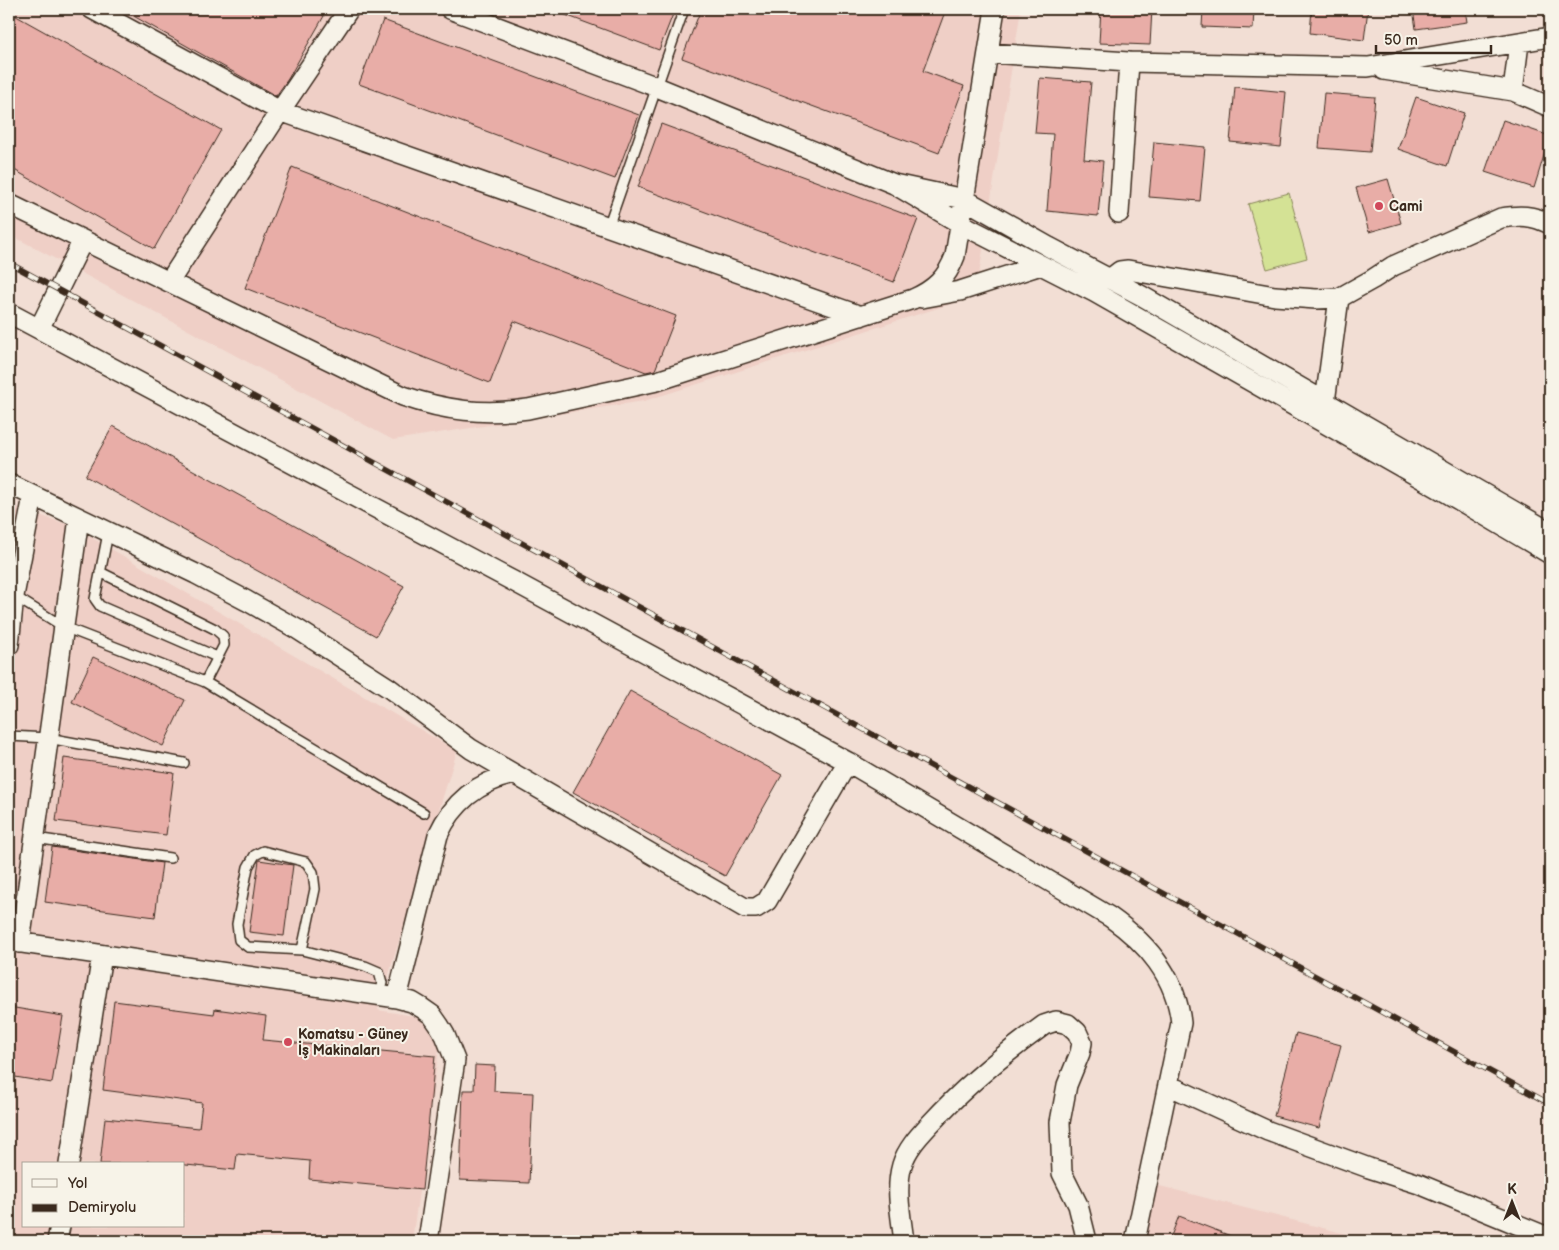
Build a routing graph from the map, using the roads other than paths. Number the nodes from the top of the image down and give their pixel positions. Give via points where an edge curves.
1 (92, 9) edge
2 (349, 9) edge
3 (450, 9) edge
4 (684, 9) edge
5 (995, 9) edge
6 (1550, 37) edge
7 (1519, 43) junction
8 (988, 52) junction
9 (1129, 62) junction
10 (1368, 67) junction
11 (657, 87) junction
12 (1514, 91) junction
13 (1550, 107) edge
14 (280, 111) junction
15 (894, 184) junction
16 (964, 199) junction
17 (9, 204) edge
18 (1119, 213) dead end
19 (961, 224) junction
20 (1550, 224) edge
21 (608, 226) junction
22 (83, 240) junction
23 (1041, 265) junction
24 (1111, 278) junction
25 (169, 282) junction
26 (1339, 298) junction
27 (913, 299) junction
28 (9, 313) edge
29 (861, 316) junction
30 (39, 329) junction
31 (1325, 402) junction
32 (9, 484) edge
33 (33, 496) junction
34 (79, 518) junction
35 (1550, 532) edge
36 (108, 533) junction
37 (1550, 554) edge
38 (100, 572) junction
39 (11, 595) edge
40 (64, 627) junction
41 (9, 645) edge
42 (217, 657) junction
43 (205, 682) junction
44 (9, 736) edge
45 (48, 738) junction
46 (848, 762) junction
47 (184, 763) dead end
48 (514, 774) junction
49 (424, 813) dead end
50 (35, 838) junction
51 (170, 858) dead end
52 (14, 942) edge
53 (302, 950) junction
54 (102, 955) junction
55 (378, 996) junction
56 (397, 998) junction
57 (1168, 1085) junction
58 (69, 1162) edge
59 (60, 1228) edge
60 (1550, 1238) edge
61 (57, 1241) edge
62 (428, 1241) edge
63 (904, 1241) edge
64 (1087, 1241) edge
65 (1135, 1241) edge

1 - 14 street
2 - 14 street
3 - 11 street
4 - 11 lane
5 - 8 street
6 - 7 street
7 - 10 street
7 - 12 street
8 - 9 street
8 - 16 street
9 - 10 street
9 - 18 street
10 - 12 street
11 - 15 street
11 - 21 lane
12 - 13 street
14 - 21 street
14 - 25 street
15 - 16 street
15 - 19 street
16 - 19 street
16 - 24 street
17 - 22 street
19 - 23 street
19 - 27 street via 955,256 947,273 933,288
20 - 26 street via 1527,216 1501,218 1393,266
21 - 29 street
22 - 25 street
22 - 30 street
23 - 27 street via 960,291
23 - 37 street via 1120,306
24 - 26 street via 1120,271 1128,270 1274,296 1316,300
24 - 31 street
25 - 29 street via 403,396 446,409 469,412 528,409 656,381
26 - 31 street
27 - 29 street
28 - 30 street
30 - 46 street
31 - 35 street
32 - 33 street
33 - 34 street
33 - 39 street
34 - 36 street
34 - 40 street
36 - 38 lane
36 - 48 street via 213,583 297,629 389,688 471,749
38 - 42 lane via 214,629 223,636 224,645
38 - 42 lane via 95,600 100,606
39 - 40 lane
39 - 41 street
40 - 43 lane
40 - 45 street
42 - 43 lane
43 - 49 lane
44 - 45 lane
45 - 47 lane
45 - 50 street
46 - 48 street via 767,900 750,909
46 - 57 street via 1110,917 1138,940 1166,974 1179,1008 1181,1023
48 - 56 street via 489,781 472,791 443,824
50 - 51 lane
50 - 52 street
52 - 54 street
53 - 53 lane via 248,947 239,940 237,924 248,867 254,855 263,851 306,862 313,872 315,889
53 - 55 lane via 379,972 382,983
54 - 55 street
54 - 58 street
55 - 56 street
56 - 62 street via 412,1002 432,1015 455,1060
57 - 60 street via 1268,1131 1419,1184
57 - 65 street
59 - 61 street
63 - 64 street via 899,1185 909,1149 965,1088 1044,1024 1056,1021 1073,1027 1082,1042 1067,1085 1060,1122 1062,1173 1078,1205

